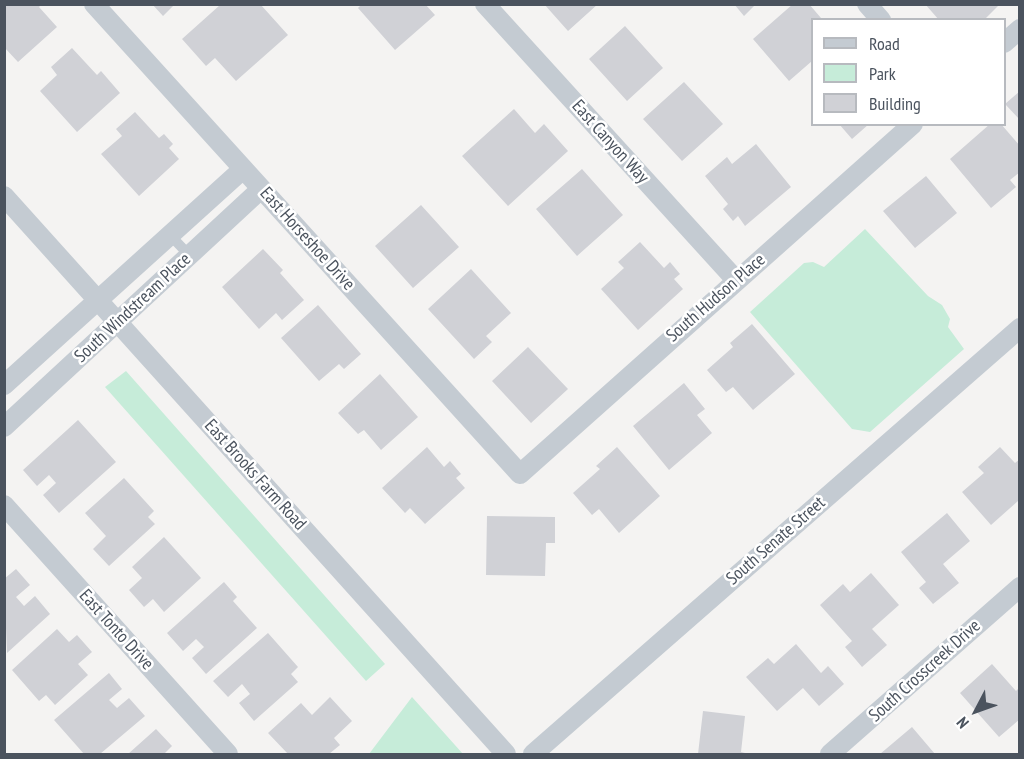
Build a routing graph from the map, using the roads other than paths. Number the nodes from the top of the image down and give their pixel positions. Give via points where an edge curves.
1 (94, 4) edge
2 (485, 4) edge
3 (867, 4) edge
4 (879, 18) edge
5 (1020, 29) edge
6 (1006, 42) edge
7 (912, 126) edge
8 (243, 169) junction
9 (261, 189) junction
10 (4, 196) edge
11 (170, 235) junction
12 (190, 255) junction
13 (736, 280) junction
14 (98, 301) junction
15 (117, 322) junction
16 (1020, 328) edge
17 (4, 385) edge
18 (4, 427) edge
19 (520, 474) joint
20 (4, 505) edge
21 (1018, 591) edge
22 (228, 754) edge
23 (506, 754) edge
24 (533, 754) edge
25 (830, 754) edge

1 - 8 street, East Horseshoe Drive
2 - 13 street, East Canyon Way
3 - 4 street
5 - 6 street
7 - 13 street, South Hudson Place
8 - 9 street, East Horseshoe Drive
8 - 11 street, South Windstream Place
9 - 12 street, South Windstream Place
9 - 19 street, East Horseshoe Drive
10 - 14 street, East Brooks Farm Road
11 - 12 lane
11 - 14 street, South Windstream Place
12 - 15 street, South Windstream Place
13 - 19 street, South Hudson Place
14 - 15 street, East Brooks Farm Road
14 - 17 street, South Windstream Place
15 - 18 street, South Windstream Place
15 - 23 street, East Brooks Farm Road
16 - 24 street, South Senate Street
20 - 22 street, East Tonto Drive
21 - 25 street, South Crosscreek Drive

